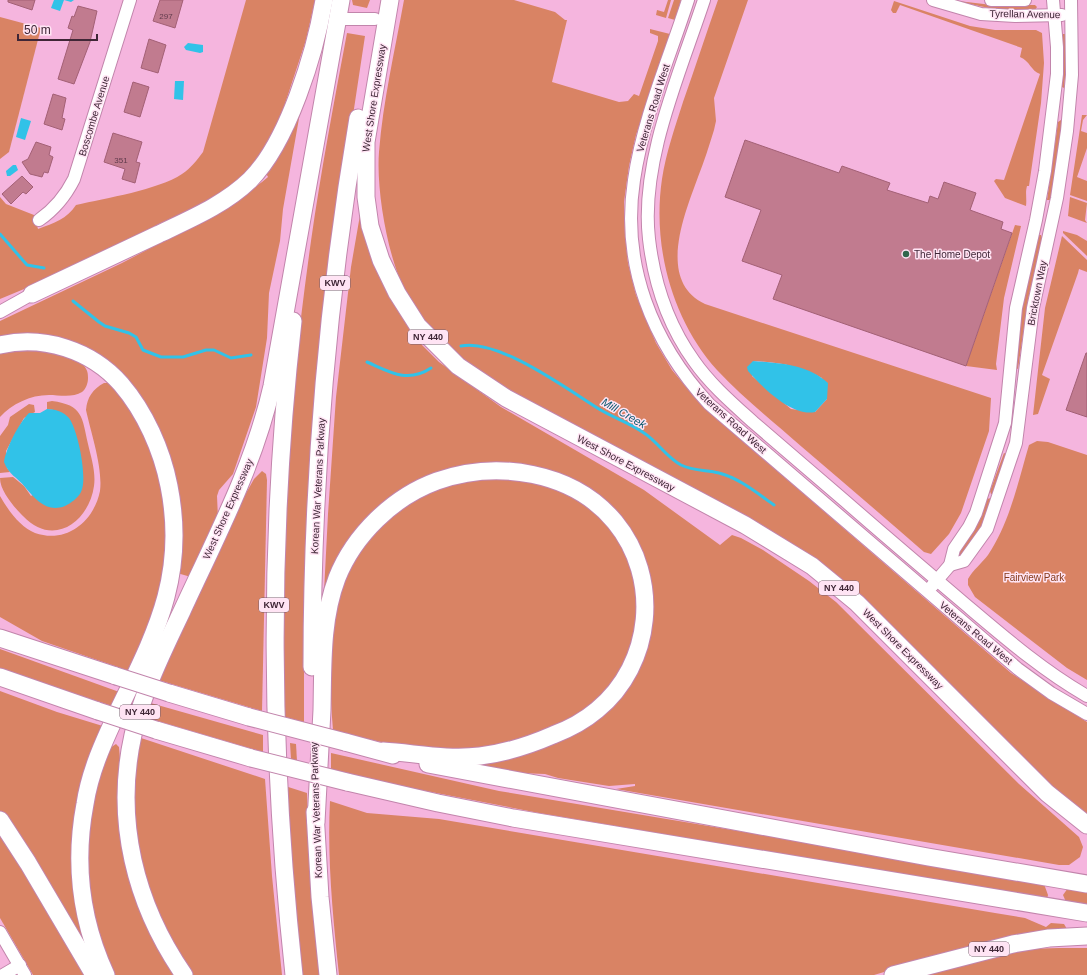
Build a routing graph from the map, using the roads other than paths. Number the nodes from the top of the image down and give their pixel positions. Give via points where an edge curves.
1 (130, 0) edge
2 (324, 0) edge
3 (341, 0) edge
4 (378, 0) edge
5 (390, 0) edge
6 (688, 0) edge
7 (704, 0) edge
8 (934, 0) edge
9 (991, 0) edge
10 (1025, 0) edge
11 (1053, 0) edge
12 (1071, 0) edge
13 (1071, 14) junction
14 (1055, 16) junction
15 (338, 19) junction
16 (375, 19) junction
17 (678, 30) junction
18 (676, 87) junction
19 (1054, 104) junction
20 (1070, 106) junction
21 (650, 112) junction
22 (665, 118) junction
23 (1037, 218) junction
24 (39, 220) dead end
25 (1052, 221) junction
26 (298, 235) junction
27 (32, 294) junction
28 (0, 307) edge
29 (0, 312) edge
30 (0, 345) edge
31 (1008, 389) junction
32 (1019, 428) junction
33 (950, 565) junction
34 (937, 580) junction
35 (927, 592) junction
36 (0, 625) edge
37 (0, 638) edge
38 (70, 660) junction
39 (0, 677) edge
40 (1087, 696) edge
41 (1087, 714) edge
42 (383, 751) junction
43 (0, 820) edge
44 (316, 822) junction
45 (1087, 825) edge
46 (1087, 884) edge
47 (1087, 913) edge
48 (0, 932) edge
49 (1087, 936) edge
50 (22, 970) edge
51 (3, 975) edge
52 (94, 975) edge
53 (106, 975) edge
54 (184, 975) edge
55 (294, 975) edge
56 (328, 975) edge
57 (893, 975) edge

1 - 24 street, Boscombe Avenue via 74,179 54,209
2 - 27 highway via 314,43 288,120 268,158 249,180 226,199 198,215
3 - 15 highway, West Shore Expressway / NY 440
4 - 16 highway, Korean War Veterans Parkway / KWV
5 - 45 highway, West Shore Expressway / NY 440 via 366,142 366,197 372,232 386,271 418,326 458,366 506,398 745,525 812,566 857,603 1046,793
6 - 17 street, Veterans Road West
7 - 18 street, Veterans Road West
8 - 14 street, Tyrellan Avenue via 981,14
9 - 10 street, Tyrellan Avenue
11 - 14 street, Bricktown Way
12 - 13 street, Bricktown Way
13 - 14 street, Tyrellan Avenue
13 - 20 street, Bricktown Way
14 - 19 street, Bricktown Way via 1057,47
15 - 16 street
15 - 26 highway, West Shore Expressway / NY 440
16 - 44 highway, Korean War Veterans Parkway / KWV via 350,162 323,386 312,636
17 - 18 street via 684,38 684,45
17 - 21 street, Veterans Road West
18 - 22 street, Veterans Road West
19 - 20 street
19 - 23 street, Bricktown Way
20 - 25 street, Bricktown Way
21 - 22 street
21 - 35 street, Veterans Road West via 633,180 632,241 645,301 671,356 709,404
22 - 34 street, Veterans Road West via 656,147 647,220 661,295 684,346 707,377 733,403
23 - 25 street
23 - 31 street, Bricktown Way via 1016,308
25 - 32 street, Bricktown Way via 1033,308
26 - 54 highway, West Shore Expressway / NY 440 via 272,386 257,442 239,490 158,664 143,701 130,750 126,782 126,816 133,864 148,911
26 - 55 highway, KWV via 294,312 284,405 274,615 277,788
27 - 28 street
27 - 29 street
30 - 53 highway via 34,342 63,347 88,358 111,374 131,397 149,428 160,453 170,493 174,543 167,598 154,635 99,754 83,814 81,887 89,928
31 - 32 street
31 - 33 street, Bricktown Way via 1005,423 984,492 969,527 954,549
32 - 33 street, Bricktown Way via 1010,464 987,529 964,561
33 - 34 street, Bricktown Way
34 - 35 street, Bricktown Way
34 - 40 street, Veterans Road West via 1028,658
35 - 41 street, Veterans Road West via 1018,669 1051,693
36 - 38 highway via 24,640
37 - 38 highway
38 - 42 highway, bridge via 249,717
39 - 47 highway, bridge via 156,730 250,758 438,803 789,865
42 - 44 highway via 462,758 514,750 585,719 597,711 617,690 630,669 641,643 646,617 644,592 639,565 629,542 615,522 598,505 578,491 540,476 501,471 474,472 444,479 416,491 388,509 368,529 338,574 326,618
42 - 46 highway via 402,758 465,772
43 - 52 highway
44 - 56 highway, Korean War Veterans Parkway / KWV
48 - 50 street
49 - 57 highway, NY 440 via 1049,938 1013,944
50 - 51 street

